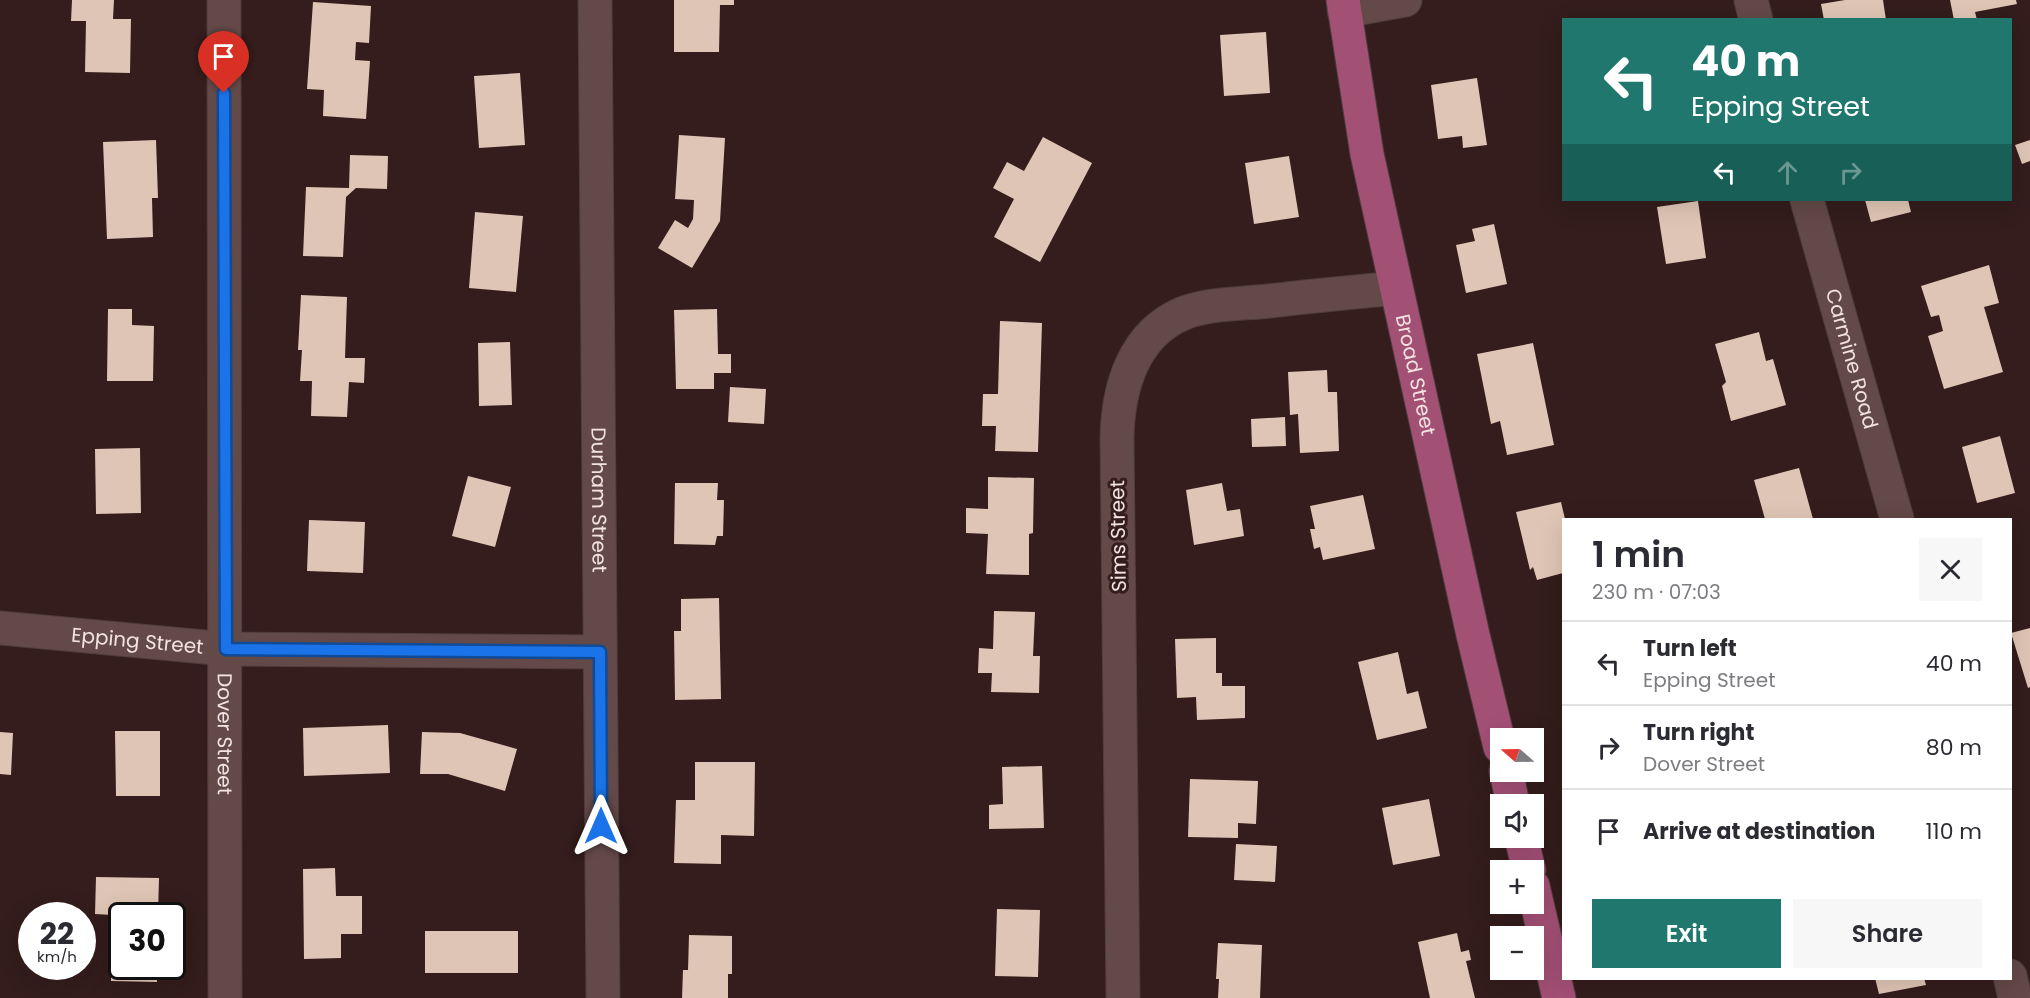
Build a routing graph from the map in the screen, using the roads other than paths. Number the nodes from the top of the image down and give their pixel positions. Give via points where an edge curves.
1 (224, 0) edge
2 (595, 0) edge
3 (1405, 0) edge
4 (1750, 0) edge
5 (1343, 5) edge
6 (1755, 18) edge
7 (1807, 201) edge
8 (1396, 288) junction
9 (1898, 518) edge
10 (0, 628) edge
11 (226, 649) junction
12 (600, 652) junction
13 (1496, 728) edge
14 (1540, 914) edge
15 (2011, 980) edge
16 (225, 998) edge
17 (603, 998) edge
18 (1123, 998) edge
19 (1559, 998) edge
20 (2015, 998) edge

1 - 11 street, Dover Street
2 - 12 street, Durham Street
3 - 5 street
4 - 6 street
5 - 8 main road, Broad Street via 1367,153
7 - 9 street, Carmine Road
8 - 13 main road, Broad Street
8 - 18 street, Sims Street via 1214,306 1184,314 1155,332 1128,372 1118,404 1117,438
10 - 11 street, Epping Street
11 - 12 street, Epping Street
11 - 16 street, Dover Street
12 - 17 street, Durham Street
14 - 19 main road
15 - 20 street

